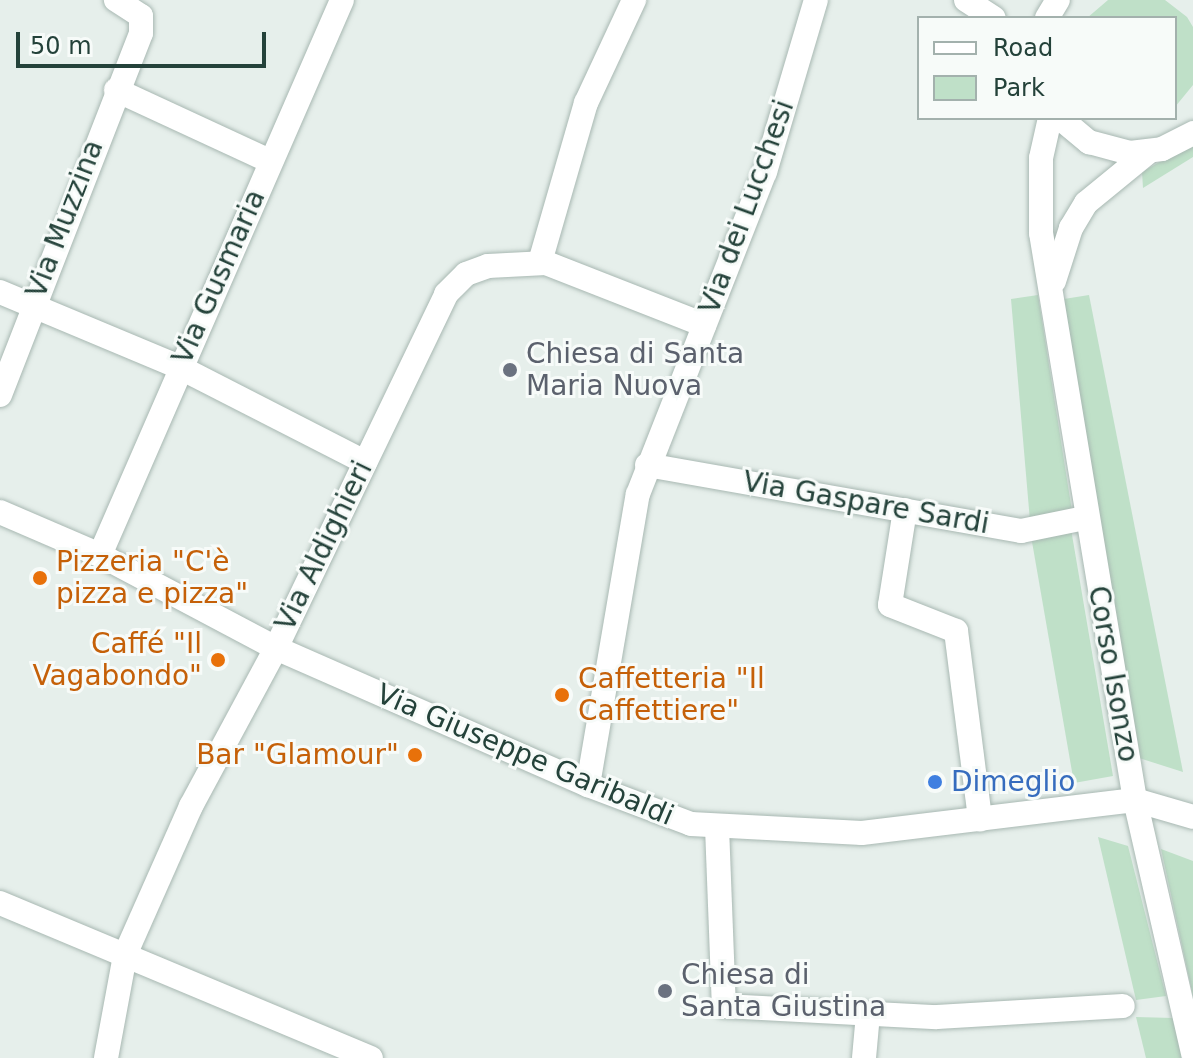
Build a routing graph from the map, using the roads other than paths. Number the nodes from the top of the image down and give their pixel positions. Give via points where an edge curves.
1 (116, 0) edge
2 (342, 0) edge
3 (634, 0) edge
4 (816, 0) edge
5 (966, 0) edge
6 (991, 16) edge
7 (116, 90) junction
8 (1050, 120) edge
9 (1063, 120) edge
10 (1193, 133) edge
11 (1147, 153) junction
12 (270, 161) junction
13 (540, 262) junction
14 (1052, 291) junction
15 (0, 292) edge
16 (31, 303) junction
17 (704, 325) junction
18 (179, 367) junction
19 (0, 395) edge
20 (365, 462) junction
21 (647, 465) junction
22 (905, 510) junction
23 (0, 512) edge
24 (1085, 518) junction
25 (100, 555) junction
26 (276, 648) junction
27 (588, 785) junction
28 (1135, 800) junction
29 (1193, 817) edge
30 (980, 819) junction
31 (717, 827) junction
32 (0, 903) edge
33 (125, 955) junction
34 (1123, 1006) dead end
35 (868, 1014) junction
36 (1193, 1054) edge
37 (106, 1058) edge
38 (371, 1058) edge
39 (864, 1058) edge

1 - 7 street, Via Muzzina via 141,16 143,23
2 - 12 street, Via Gusmaria
3 - 13 street via 578,128
4 - 17 street, Via dei Lucchesi via 765,172
5 - 6 street
7 - 12 street
7 - 16 street, Via Muzzina
8 - 14 street, Corso Isonzo via 1041,158 1040,207
9 - 11 street via 1103,148
10 - 11 street
11 - 14 street, Corso Isonzo via 1086,203 1057,263
12 - 18 street, Via Gusmaria
13 - 17 street, Via Aldighieri via 570,269
13 - 20 street, Via Aldighieri via 478,269 446,294
14 - 24 street, Corso Isonzo
15 - 16 street
16 - 18 street
16 - 19 street, Via Muzzina
17 - 21 street, Via dei Lucchesi
18 - 20 street
18 - 25 street, Via Gusmaria
20 - 26 street, Via Aldighieri
21 - 22 street, Via Gaspare Sardi
21 - 27 street, Via dei Lucchesi via 630,527
22 - 24 street, Via Gaspare Sardi via 1021,531
22 - 30 street via 890,605 956,631
23 - 25 street, Via Giuseppe Garibaldi
24 - 28 street, Corso Isonzo
25 - 26 street, Via Giuseppe Garibaldi
26 - 27 street, Via Giuseppe Garibaldi
26 - 33 street, Via Aldighieri via 191,806
27 - 31 street, Via Giuseppe Garibaldi via 659,815
28 - 29 street
28 - 30 street, Via Giuseppe Garibaldi
28 - 36 street, Corso Isonzo
30 - 31 street, Via Giuseppe Garibaldi via 862,833
31 - 35 street via 724,1006
32 - 33 street
33 - 37 street, Via Aldighieri
33 - 38 street
34 - 35 street via 1006,1016
35 - 39 street

